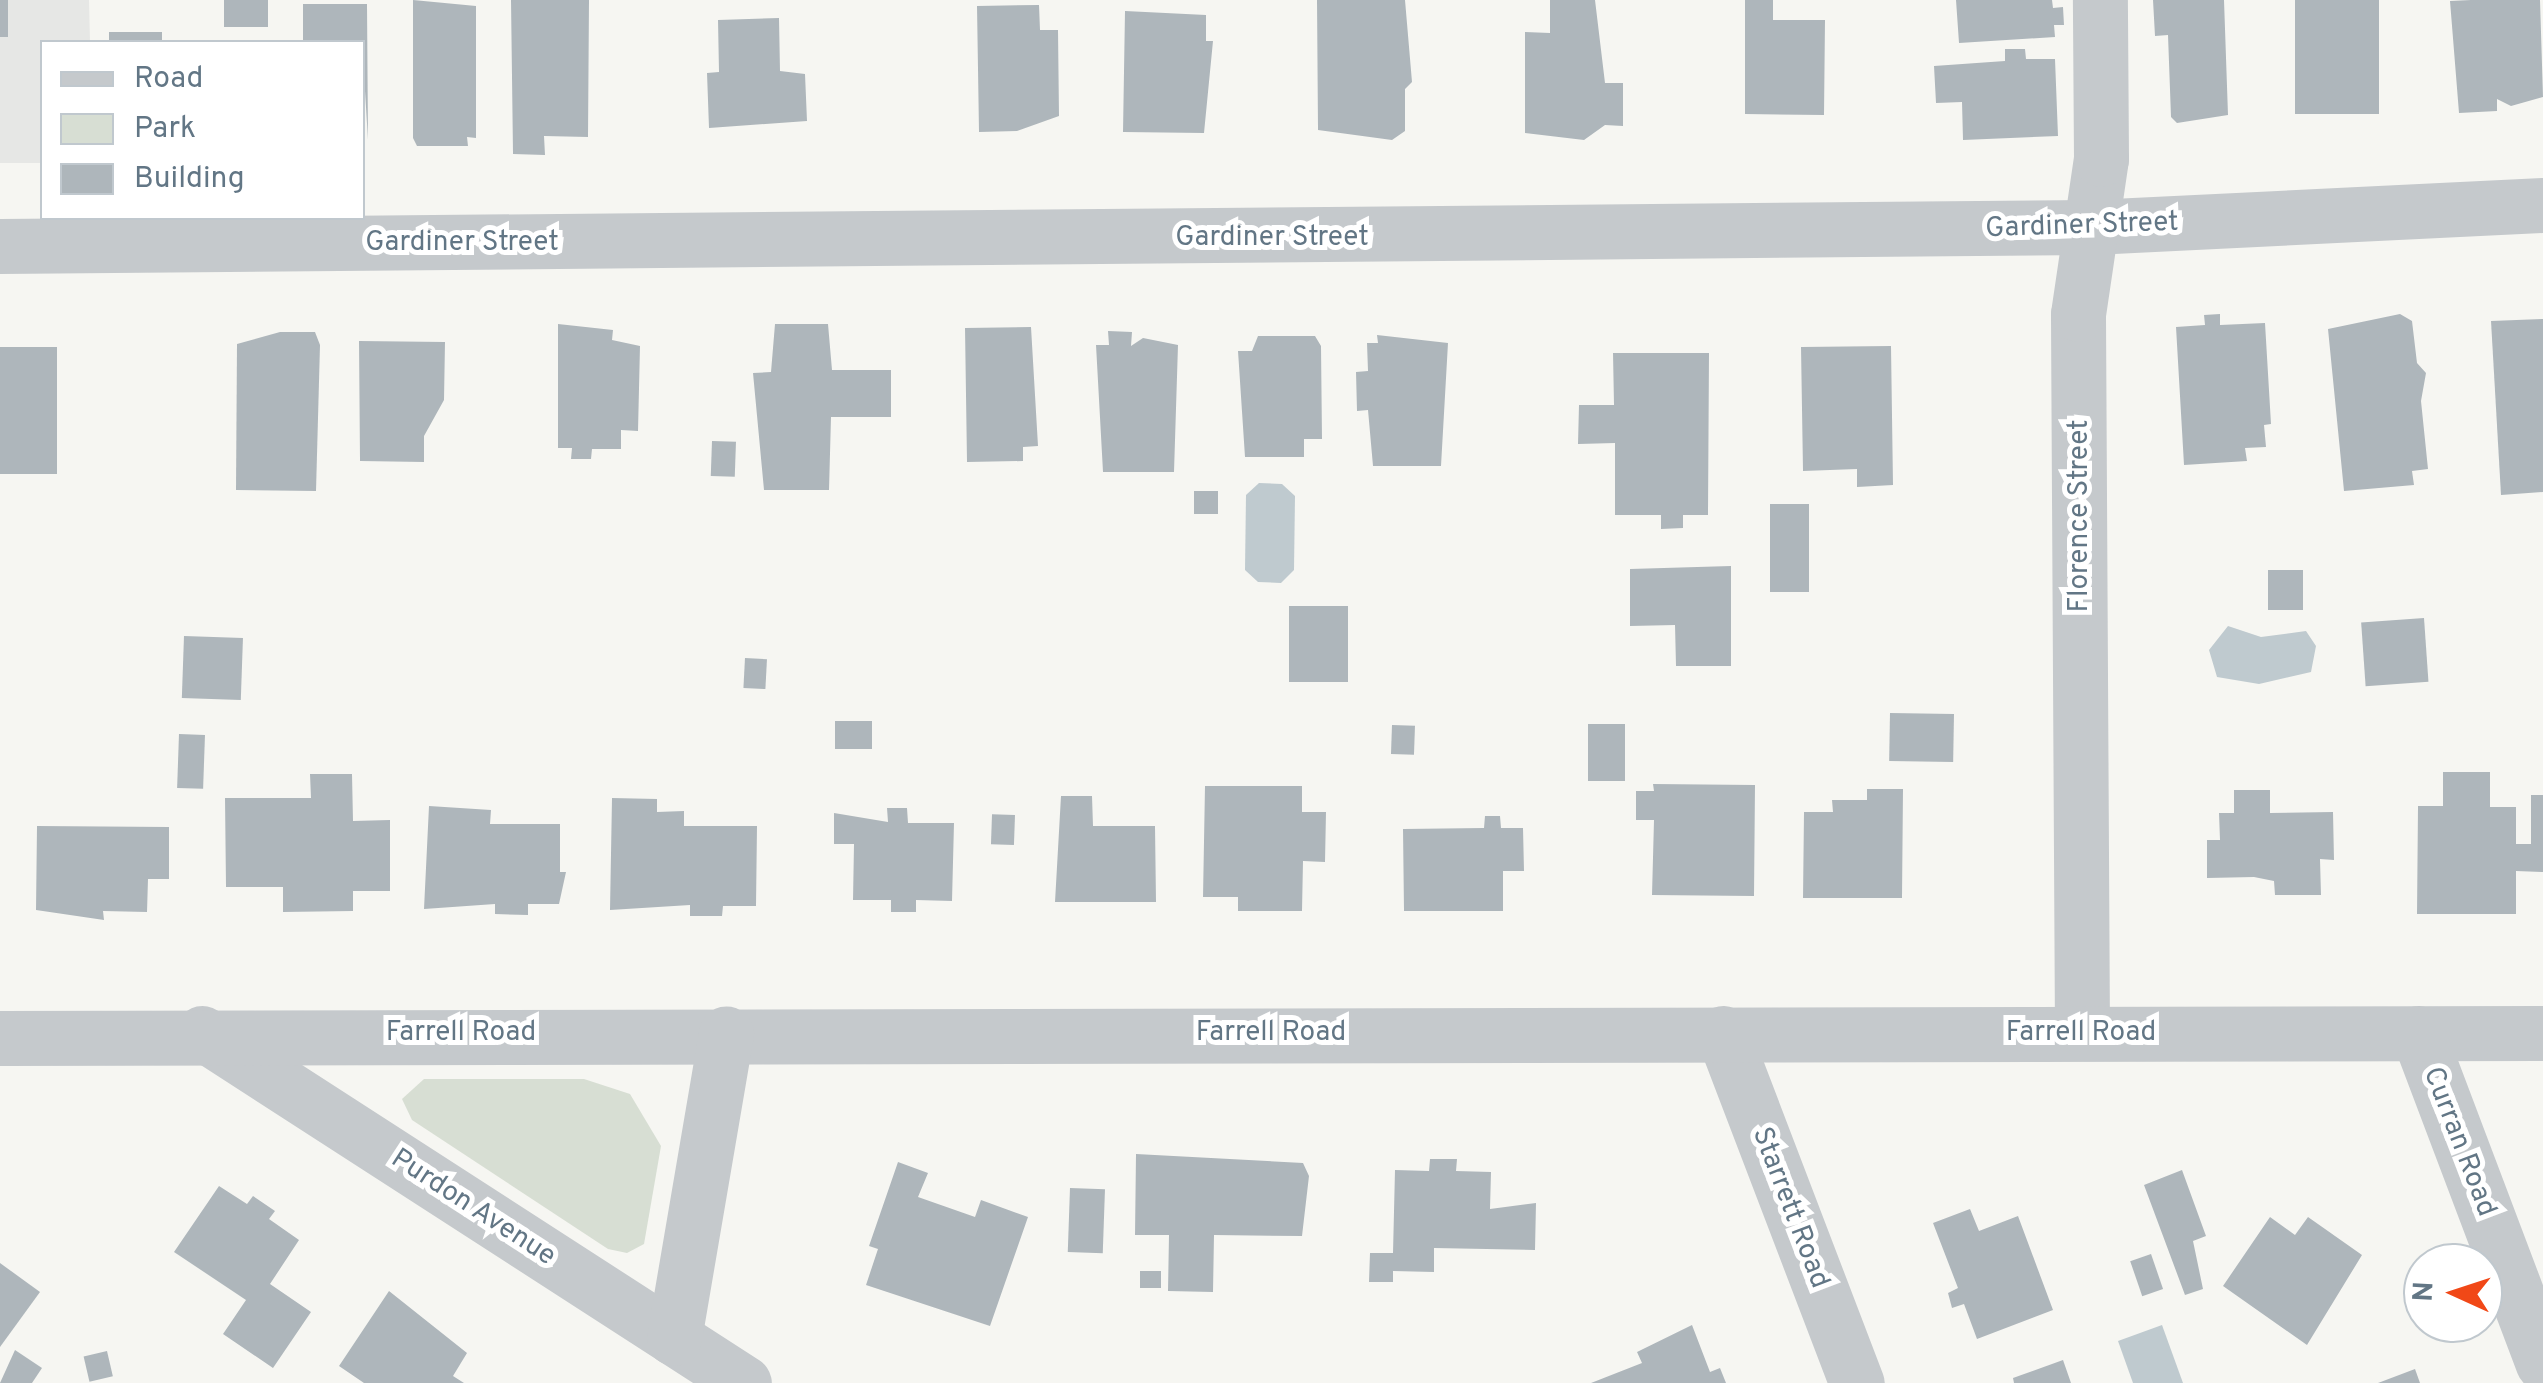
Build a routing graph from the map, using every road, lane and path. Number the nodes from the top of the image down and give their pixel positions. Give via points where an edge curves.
1 (2100, 0) edge
2 (2543, 205) edge
3 (2092, 227) junction
4 (0, 246) edge
5 (202, 1033) junction
6 (726, 1033) junction
7 (1724, 1033) junction
8 (2082, 1033) junction
9 (2418, 1033) junction
10 (2543, 1033) edge
11 (0, 1038) edge
12 (674, 1338) junction
13 (2543, 1364) edge
14 (744, 1383) edge
15 (1856, 1383) edge

1 - 3 street, Florence Street via 2101,159
2 - 3 street, Gardiner Street
3 - 4 street, Gardiner Street
3 - 8 street, Florence Street via 2078,314
5 - 6 street, Farrell Road
5 - 11 street, Farrell Road
5 - 12 street, Purdon Avenue
6 - 7 street, Farrell Road
6 - 12 street
7 - 8 street, Farrell Road
7 - 15 street, Starrett Road
8 - 9 street, Farrell Road
9 - 10 street, Farrell Road
9 - 13 street, Curran Road
12 - 14 street, Purdon Avenue

